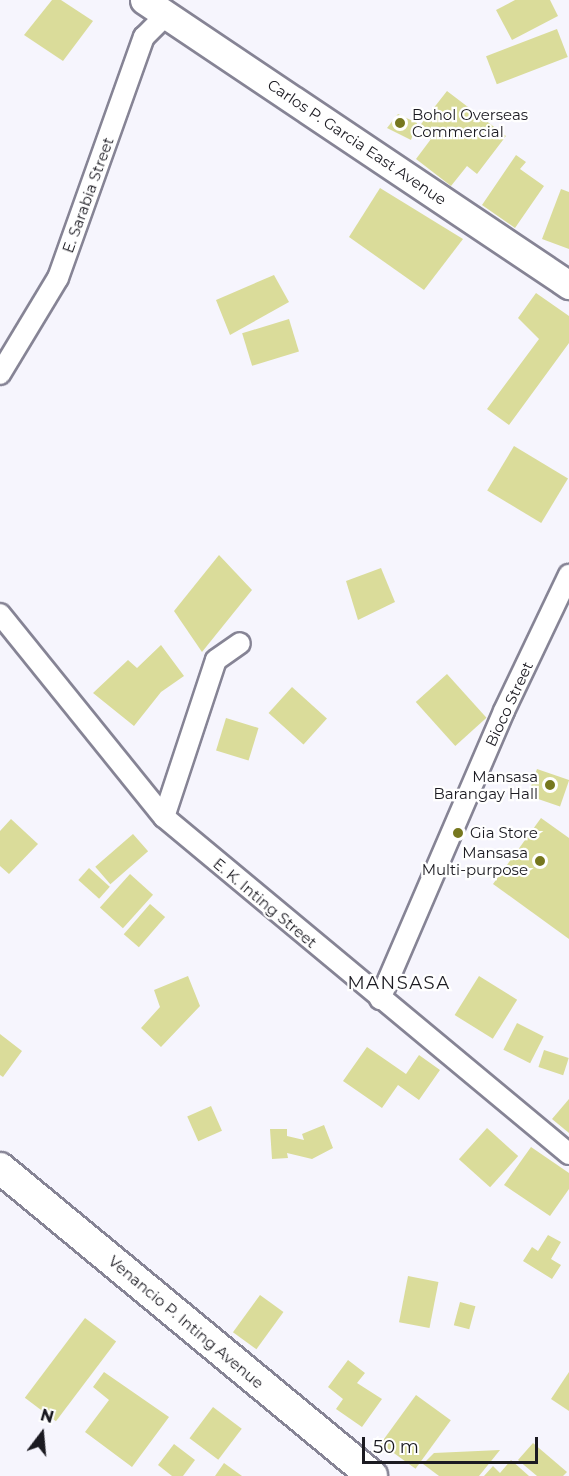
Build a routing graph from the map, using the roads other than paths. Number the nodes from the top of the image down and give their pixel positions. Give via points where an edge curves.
1 (144, 0) edge
2 (167, 14) junction
3 (569, 285) edge
4 (0, 374) edge
5 (569, 575) edge
6 (0, 614) edge
7 (240, 643) dead end
8 (164, 817) junction
9 (380, 999) junction
10 (569, 1154) edge
11 (0, 1168) edge
12 (372, 1476) edge

1 - 2 main road, Carlos P. Garcia East Avenue
2 - 3 main road, Carlos P. Garcia East Avenue
2 - 4 street, E. Sarabia Street via 144,37 58,278
5 - 9 street, Bioco Street via 504,711
6 - 8 street, E. K. Inting Street
7 - 8 street via 216,660
8 - 9 street, E. K. Inting Street
9 - 10 street, E. K. Inting Street
11 - 12 main road, Venancio P. Inting Avenue

